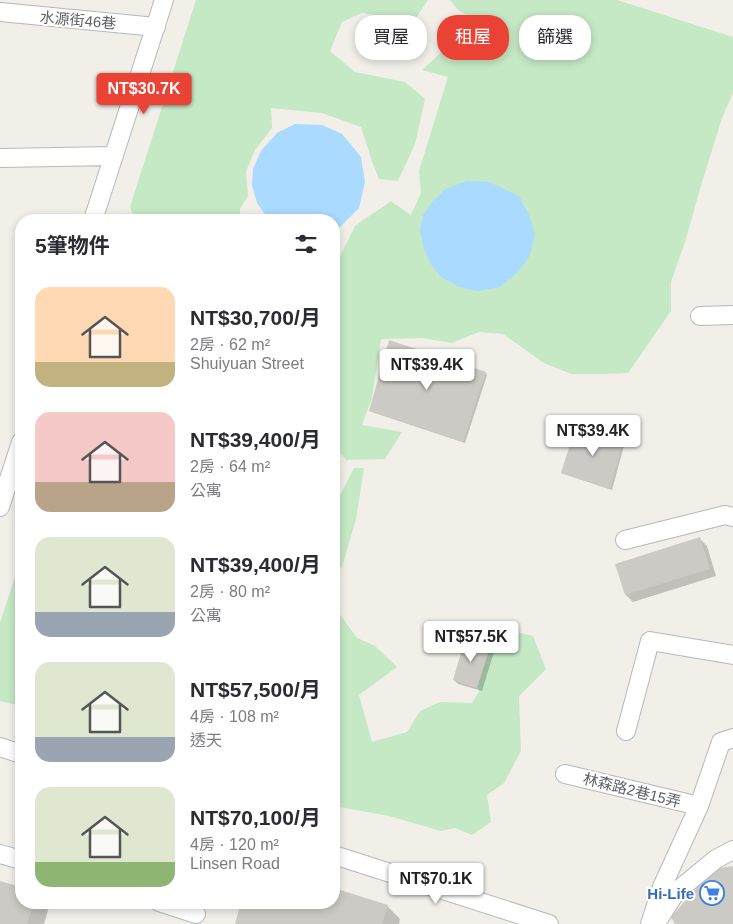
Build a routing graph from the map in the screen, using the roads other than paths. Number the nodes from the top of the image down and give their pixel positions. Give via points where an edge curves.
1 (164, 0) edge
2 (0, 12) edge
3 (156, 27) junction
4 (114, 156) junction
5 (0, 158) edge
6 (96, 214) edge
7 (700, 316) dead end
8 (733, 316) edge
9 (15, 459) edge
10 (2, 495) edge
11 (733, 517) edge
12 (625, 540) dead end
13 (733, 656) edge
14 (626, 731) dead end
15 (733, 738) edge
16 (0, 747) edge
17 (15, 752) edge
18 (565, 774) dead end
19 (699, 806) junction
20 (733, 850) edge
21 (0, 854) edge
22 (340, 857) edge
23 (15, 858) edge
24 (183, 909) edge
25 (196, 913) edge
26 (522, 920) edge
27 (548, 924) edge
28 (650, 924) edge
29 (656, 924) edge

1 - 3 street
2 - 3 street, 水源街46巷
3 - 4 street
4 - 5 street
4 - 6 street
7 - 8 street
9 - 10 street
11 - 12 street via 724,515
13 - 14 street via 650,641
15 - 19 street via 720,742
16 - 17 street
18 - 19 street, 林森路2巷15弄
19 - 28 street via 662,887
20 - 29 street via 716,859 676,892
21 - 23 street
22 - 26 street
24 - 25 street
26 - 27 street

